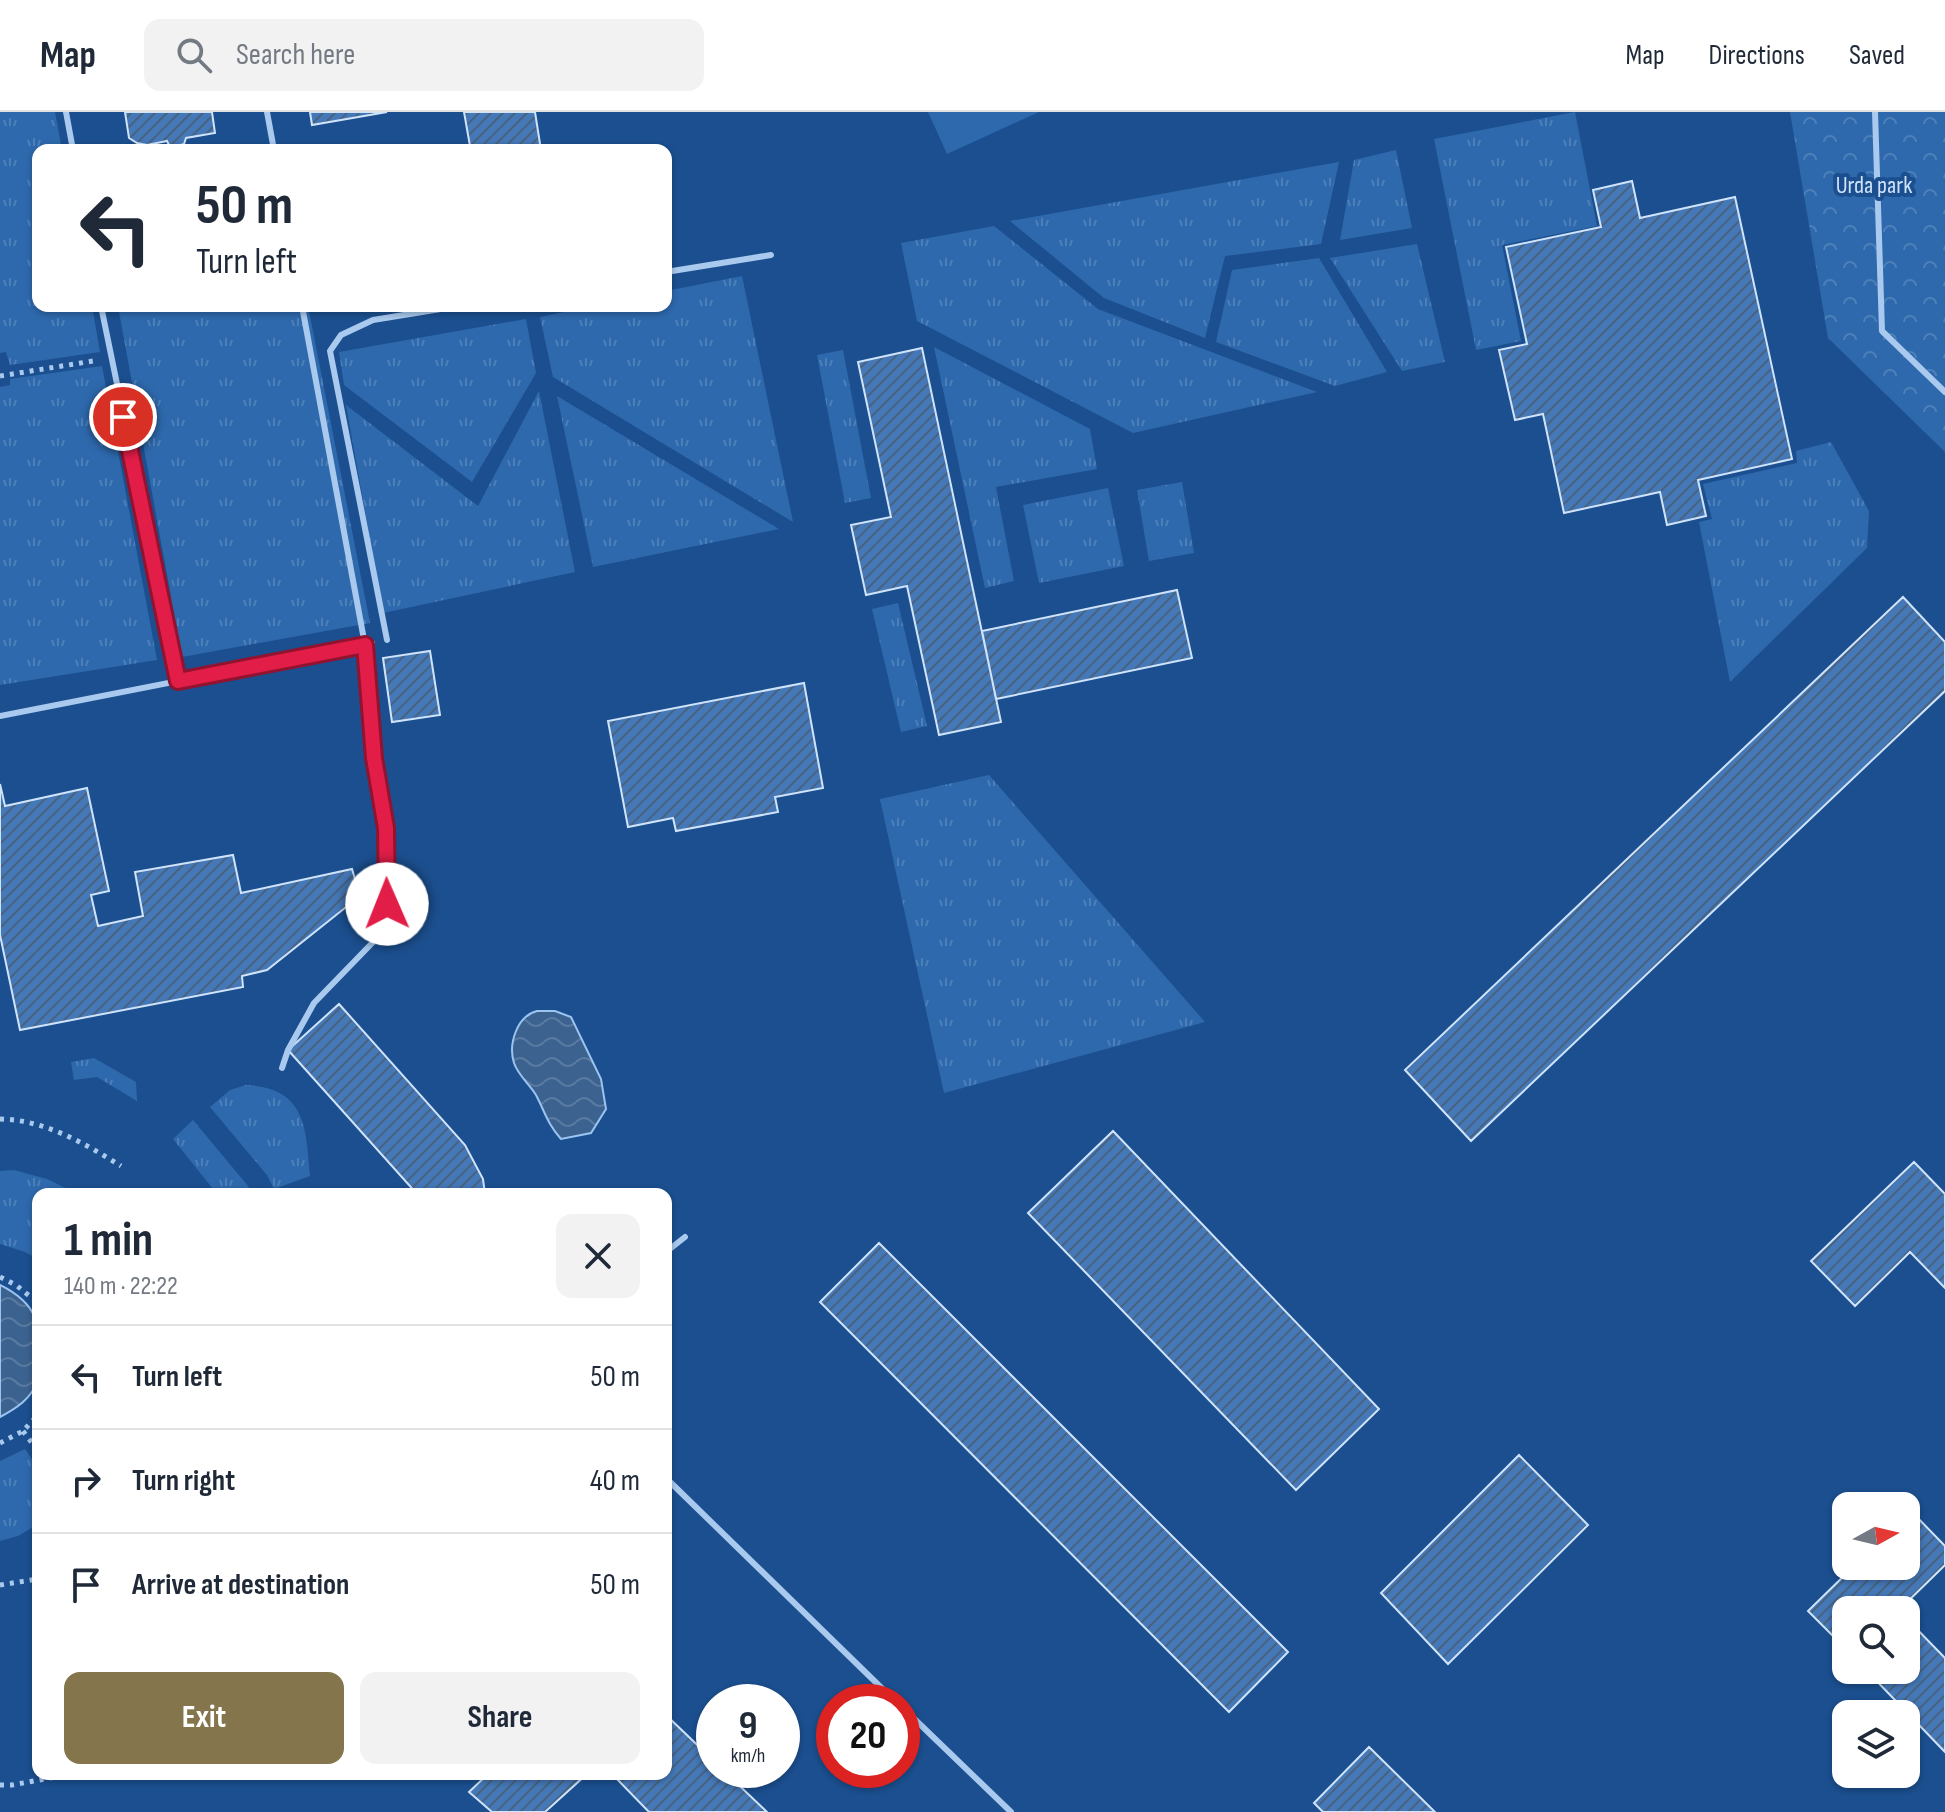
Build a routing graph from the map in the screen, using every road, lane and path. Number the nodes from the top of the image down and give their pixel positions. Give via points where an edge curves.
1 (66, 112) edge
2 (267, 112) edge
3 (1875, 112) edge
4 (72, 144) edge
5 (273, 144) edge
6 (771, 255) dead end
7 (672, 271) edge
8 (102, 312) edge
9 (303, 312) edge
10 (422, 312) edge
11 (110, 359) junction
12 (0, 376) edge
13 (1945, 392) edge
14 (387, 640) dead end
15 (368, 644) junction
16 (178, 681) junction
17 (0, 716) edge
18 (282, 1068) dead end
19 (0, 1119) edge
20 (121, 1166) dead end
21 (685, 1237) dead end
22 (672, 1247) edge
23 (0, 1277) edge
24 (32, 1298) edge
25 (32, 1421) edge
26 (23, 1431) junction
27 (0, 1443) edge
28 (32, 1443) edge
29 (672, 1484) edge
30 (32, 1580) edge
31 (0, 1585) edge
32 (878, 1684) edge
33 (920, 1724) edge
34 (39, 1780) edge
35 (0, 1785) edge
36 (1011, 1812) edge

1 - 4 lane
2 - 5 lane
3 - 13 lane via 1882,331
6 - 7 lane
8 - 11 lane
9 - 15 lane
10 - 14 lane via 373,320 341,335 330,351
11 - 12 path
11 - 16 lane
15 - 16 lane
15 - 18 lane via 374,758 386,828 385,923 378,937 314,1003
16 - 17 lane
19 - 20 path via 72,1136
21 - 22 lane
23 - 24 path
25 - 26 path
26 - 27 path
26 - 28 path
29 - 32 lane
30 - 31 path
33 - 36 lane
34 - 35 path

